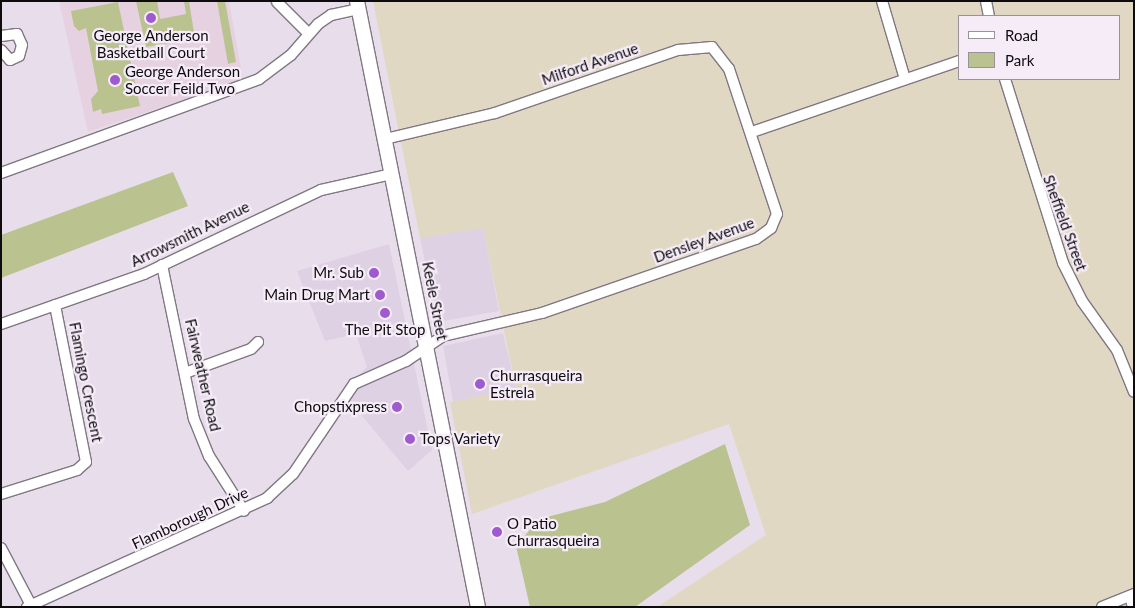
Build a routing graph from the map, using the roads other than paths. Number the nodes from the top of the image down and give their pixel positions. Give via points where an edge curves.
1 (882, 1) edge
2 (986, 1) edge
3 (278, 2) edge
4 (358, 5) edge
5 (990, 15) edge
6 (308, 33) junction
7 (1, 36) edge
8 (1, 50) edge
9 (958, 61) edge
10 (905, 79) junction
11 (1005, 80) edge
12 (752, 132) junction
13 (385, 139) junction
14 (1, 173) edge
15 (392, 174) junction
16 (162, 265) junction
17 (56, 305) junction
18 (1, 324) edge
19 (258, 342) dead end
20 (428, 347) junction
21 (185, 373) junction
22 (1134, 392) edge
23 (1, 494) edge
24 (244, 511) junction
25 (1, 548) edge
26 (1132, 595) edge
27 (30, 606) edge
28 (478, 607) edge
29 (1102, 607) edge
30 (1133, 607) edge

1 - 10 street
2 - 5 street
3 - 6 street
4 - 6 street via 331,15
4 - 13 main road, Keele Street
6 - 14 street via 291,55 259,79
7 - 8 street via 17,34 22,45 19,56 10,60
9 - 10 street
10 - 12 street
11 - 22 street, Sheffield Street via 1063,263 1117,350
12 - 13 street, Milford Avenue via 724,57 712,47 695,45 489,115
12 - 20 street, Densley Avenue via 776,203 777,214 767,233 542,313 443,336
13 - 15 main road, Keele Street
15 - 16 street, Arrowsmith Avenue via 299,198
15 - 20 main road, Keele Street
16 - 17 street, Arrowsmith Avenue
16 - 21 street, Fairweather Road
17 - 18 street, Arrowsmith Avenue
17 - 23 street, Flamingo Crescent via 86,462 78,470
19 - 21 street via 251,349
20 - 24 street, Flamborough Drive via 354,384 293,474 267,498
20 - 28 main road, Keele Street
21 - 24 street, Fairweather Road via 205,448
24 - 27 street, Flamborough Drive
25 - 27 street
26 - 29 street
26 - 30 street

